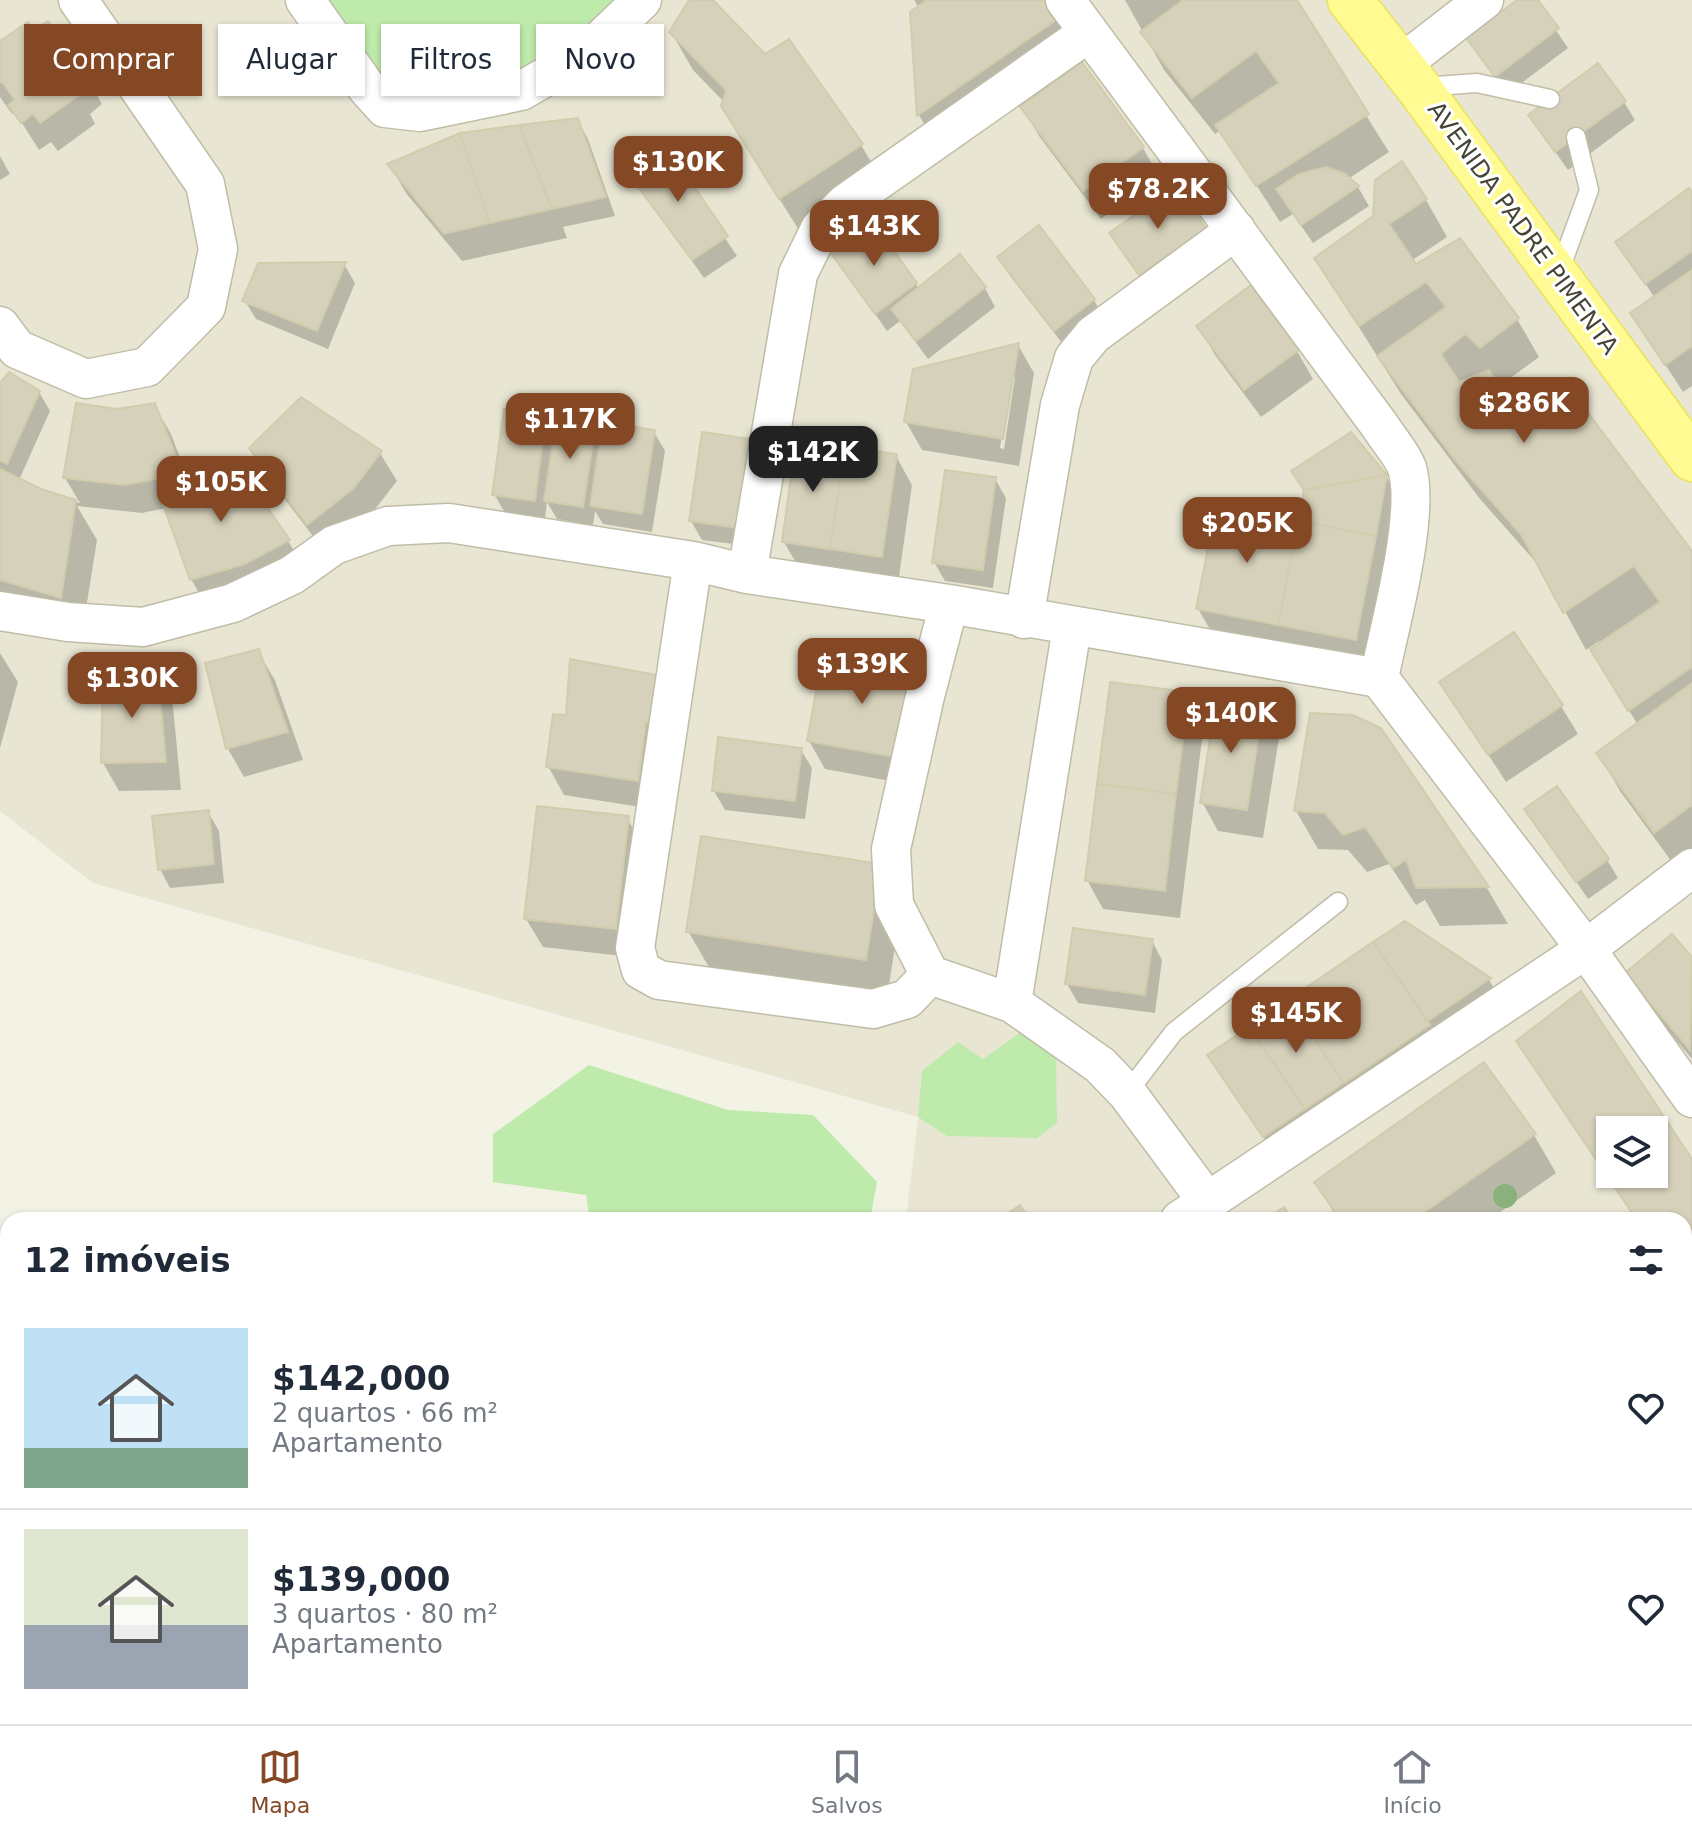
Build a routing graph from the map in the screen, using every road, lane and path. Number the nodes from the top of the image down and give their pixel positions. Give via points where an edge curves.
1 (78, 0) edge
2 (305, 0) edge
3 (642, 0) edge
4 (1065, 0) edge
5 (1350, 0) edge
6 (1484, 0) edge
7 (1088, 33) junction
8 (1409, 76) junction
9 (1550, 99) dead end
10 (1576, 137) dead end
11 (1236, 230) junction
12 (1558, 275) junction
13 (0, 326) edge
14 (1692, 459) edge
15 (693, 561) junction
16 (747, 574) junction
17 (949, 604) junction
18 (0, 611) edge
19 (1024, 619) junction
20 (1072, 627) junction
21 (1379, 678) junction
22 (1692, 868) edge
23 (1338, 902) dead end
24 (1586, 949) junction
25 (930, 975) junction
26 (1012, 1003) junction
27 (1687, 1080) edge
28 (1127, 1093) junction
29 (1194, 1211) edge

1 - 13 street via 205,184 218,249 206,307 147,367 86,379 17,349
2 - 3 street via 385,108 420,112 521,91 587,53
4 - 7 street
5 - 8 main road, AVENIDA PADRE PIMENTA
6 - 8 street
7 - 11 street
7 - 16 street via 846,203 820,229 798,274
8 - 9 lane via 1477,83
8 - 12 main road, AVENIDA PADRE PIMENTA
10 - 12 lane via 1589,190
11 - 19 street via 1093,335 1074,358 1060,405
11 - 21 street via 1406,466 1409,512
12 - 14 main road, AVENIDA PADRE PIMENTA
15 - 16 street
15 - 18 street via 449,523 388,526 334,545 292,575 233,603 143,627
15 - 25 street via 635,948 641,970 659,980 873,1009 907,999
16 - 17 street
17 - 19 street
17 - 25 street via 891,849 894,905
19 - 20 street
20 - 21 street
20 - 26 street
21 - 24 street
22 - 24 street
23 - 28 lane via 1174,1032
24 - 27 street
24 - 29 street
25 - 26 street
26 - 28 street via 1100,1065
28 - 29 street

